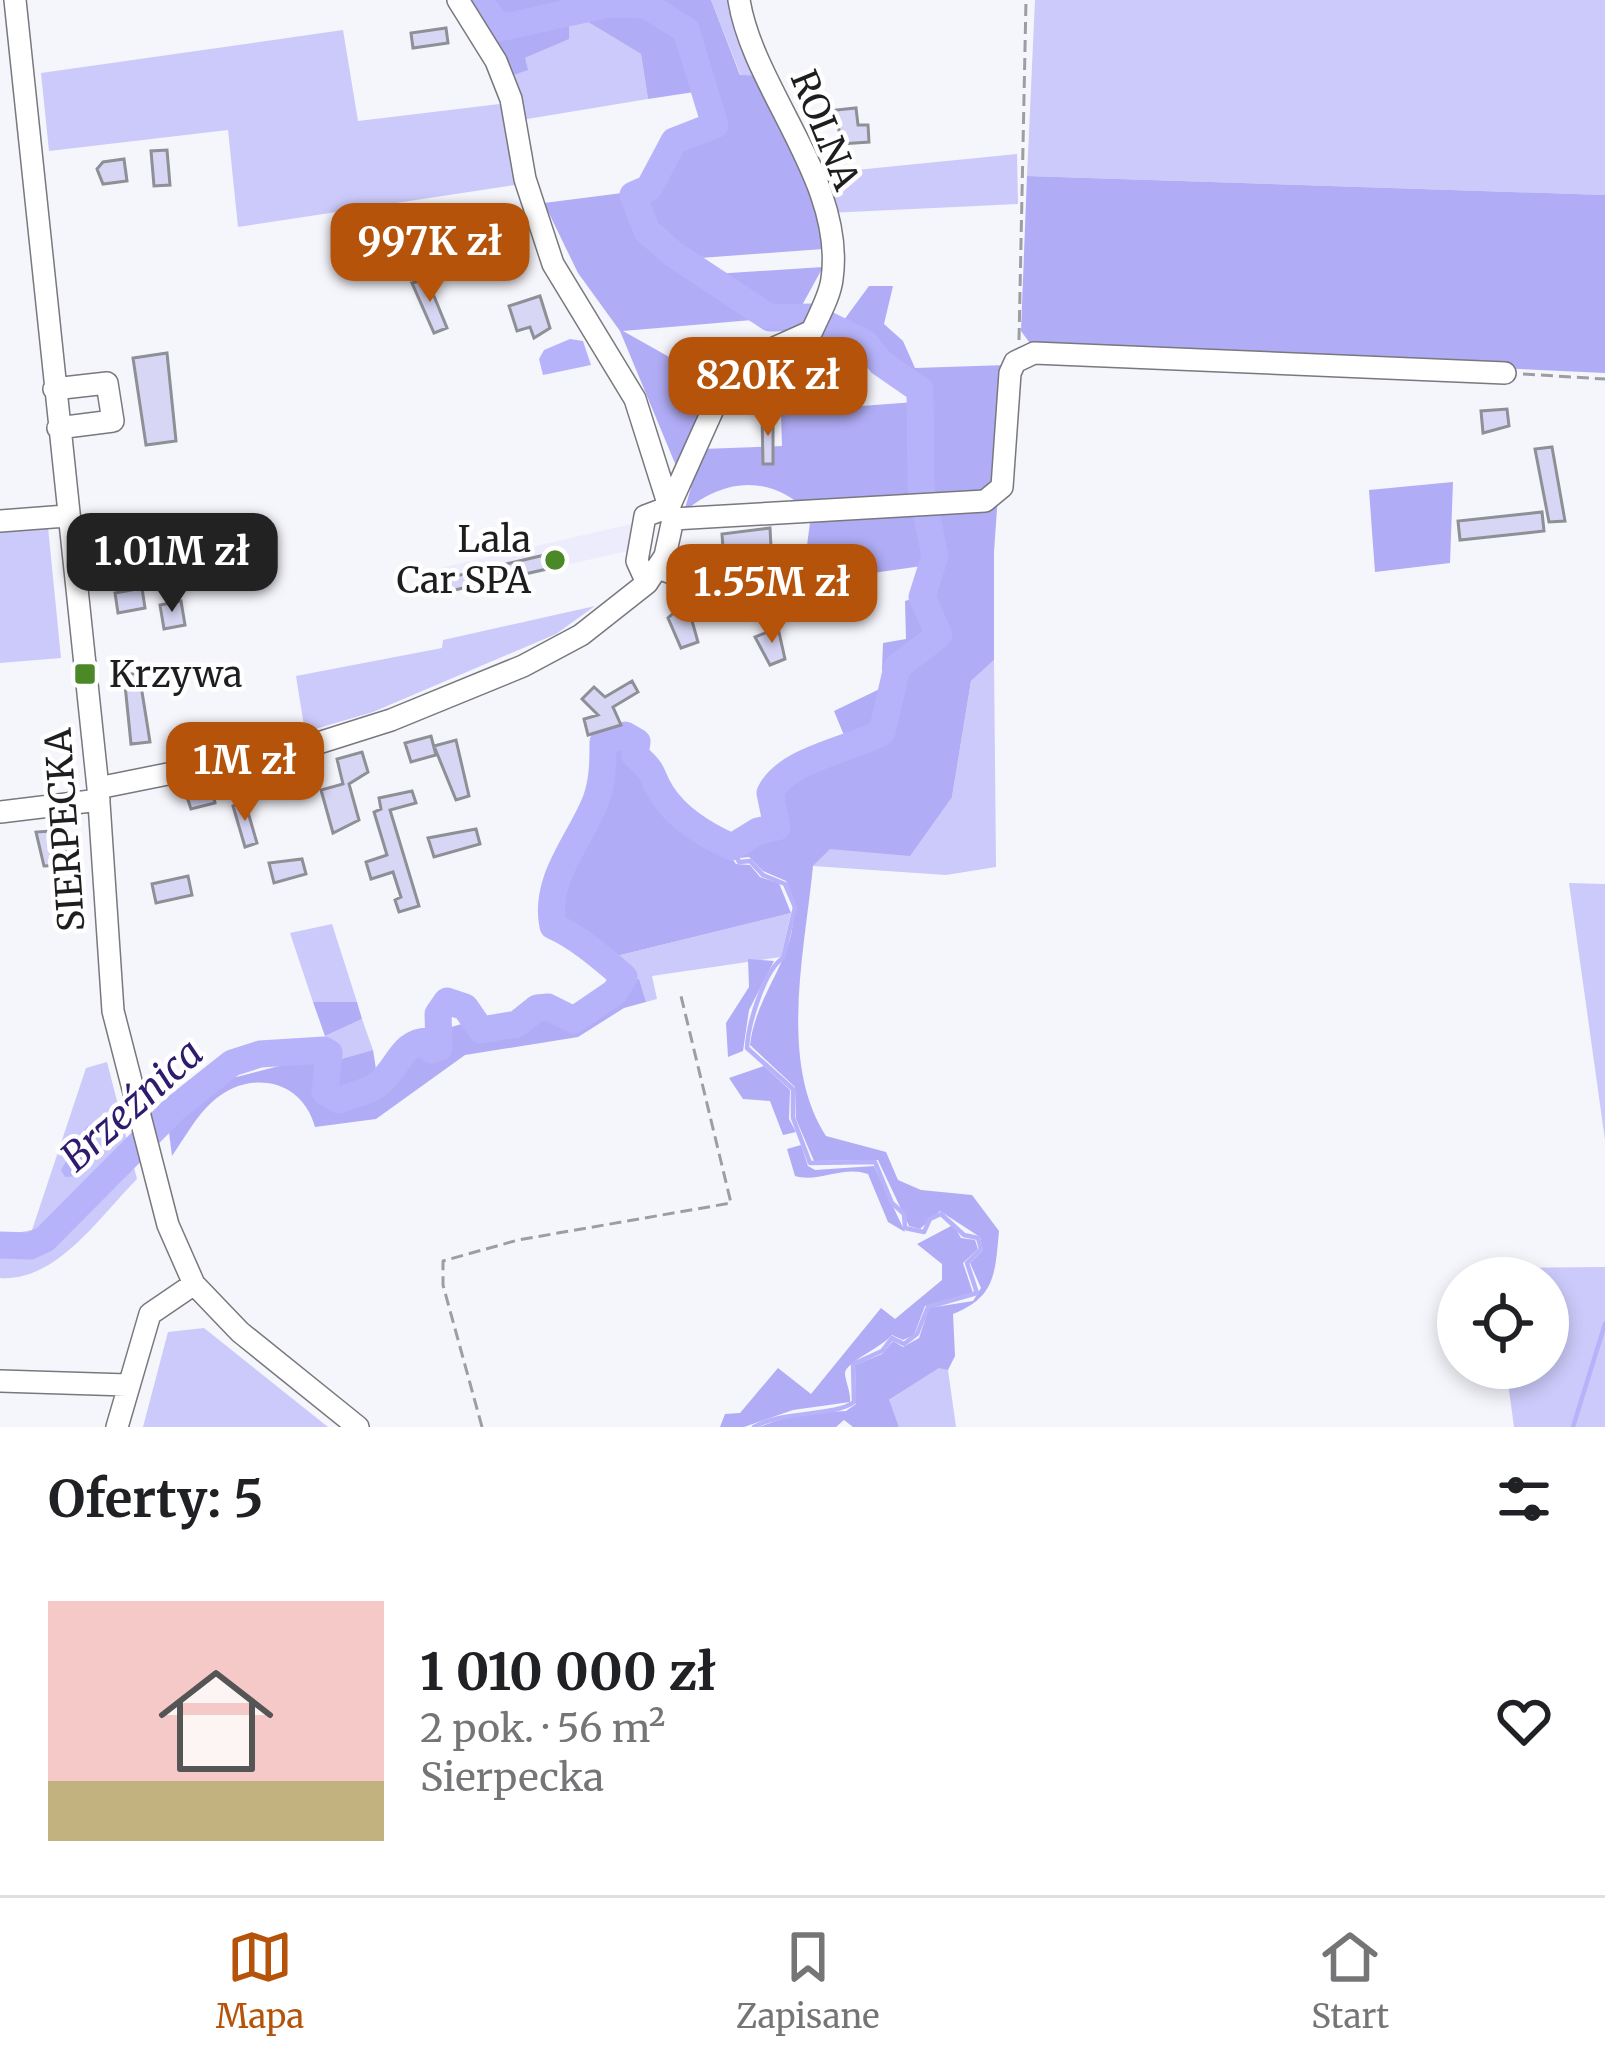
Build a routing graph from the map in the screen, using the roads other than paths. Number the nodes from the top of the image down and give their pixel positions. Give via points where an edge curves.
1 (14, 0) edge
2 (458, 0) edge
3 (739, 0) edge
4 (1505, 373) road end
5 (54, 389) junction
6 (58, 428) junction
7 (671, 513) junction
8 (66, 516) junction
9 (0, 520) edge
10 (652, 576) junction
11 (783, 595) dead end
12 (98, 794) junction
13 (0, 812) edge
14 (194, 1284) junction
15 (0, 1381) edge
16 (127, 1385) junction
17 (116, 1427) edge
18 (358, 1427) edge

1 - 5 street, SIERPECKA
2 - 7 street via 511,99 525,178 554,264 634,399
3 - 7 street, ROLNA via 808,157 832,280 817,319 732,367
4 - 7 street via 1025,356 1010,373 1002,487 986,501
5 - 6 street, SIERPECKA
5 - 6 street via 107,383 113,422
6 - 8 street, SIERPECKA
7 - 10 street, ROLNA via 645,516 637,561
8 - 9 street
8 - 12 street, SIERPECKA
10 - 11 street via 737,598
10 - 12 street via 581,635 391,720
12 - 13 street
12 - 14 street, SIERPECKA via 108,974 157,1181
14 - 16 street via 150,1314
14 - 18 street, SIERPECKA via 239,1332
15 - 16 street
16 - 17 street

